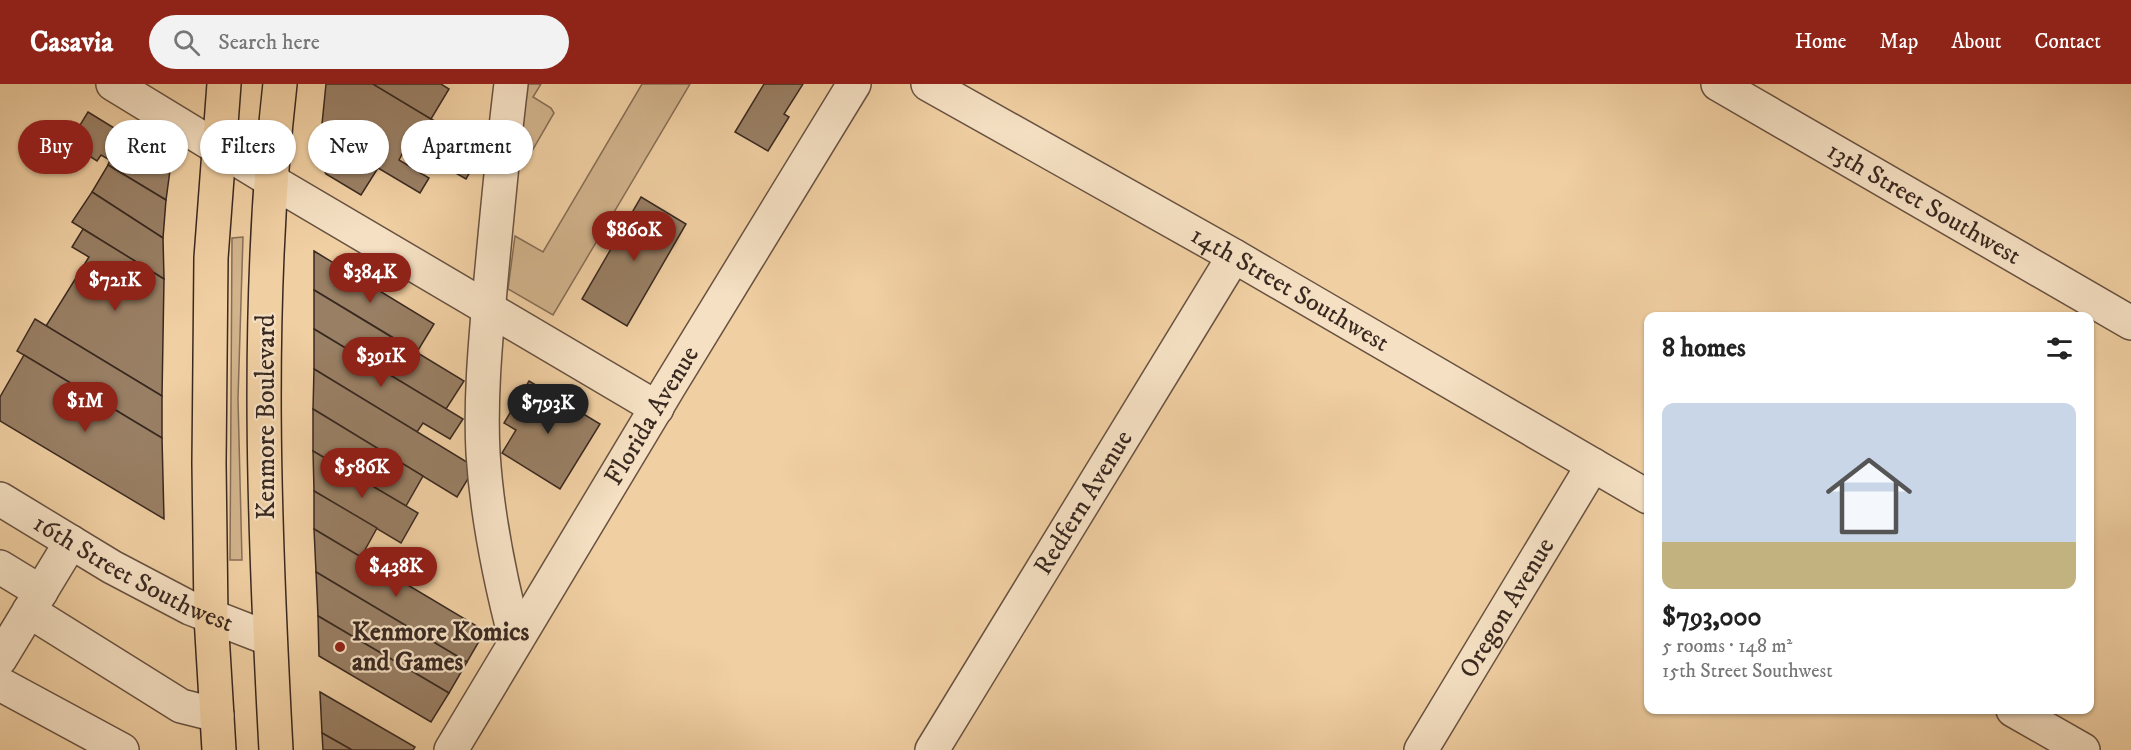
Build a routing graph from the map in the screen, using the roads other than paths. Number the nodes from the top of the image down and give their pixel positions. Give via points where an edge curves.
1 (113, 84) edge
2 (224, 84) edge
3 (280, 84) edge
4 (511, 84) edge
5 (854, 84) edge
6 (928, 84) edge
7 (1718, 84) edge
8 (221, 120) edge
9 (200, 137) edge
10 (217, 174) edge
11 (261, 174) edge
12 (271, 180) junction
13 (1234, 256) junction
14 (488, 309) junction
15 (2131, 323) edge
16 (657, 408) junction
17 (1593, 465) junction
18 (1644, 495) edge
19 (0, 500) edge
20 (71, 542) junction
21 (0, 567) edge
22 (35, 601) junction
23 (211, 617) junction
24 (270, 639) junction
25 (516, 641) junction
26 (0, 659) edge
27 (0, 684) edge
28 (2020, 714) edge
29 (217, 715) junction
30 (122, 750) edge
31 (219, 750) edge
32 (276, 750) edge
33 (451, 750) edge
34 (932, 750) edge
35 (1421, 750) edge
36 (2083, 750) edge

1 - 9 street
2 - 8 main road
3 - 12 main road, Kenmore Boulevard
4 - 14 street
5 - 16 street, Florida Avenue
6 - 13 street, 14th Street Southwest
7 - 15 street, 13th Street Southwest
10 - 23 main road via 211,258
11 - 12 street
12 - 14 street
12 - 24 main road, Kenmore Boulevard via 264,409
13 - 17 street, 14th Street Southwest
13 - 34 street, Redfern Avenue
14 - 16 street
14 - 25 street via 483,454 492,525
16 - 25 street, Florida Avenue
17 - 18 street, 14th Street Southwest
17 - 35 street, Oregon Avenue
19 - 20 street, 16th Street Southwest
20 - 22 street
20 - 23 street, 16th Street Southwest
21 - 22 street
22 - 26 street
22 - 29 street via 181,706
23 - 24 street, 16th Street Southwest
23 - 29 main road
24 - 32 main road, Kenmore Boulevard
25 - 33 street, Florida Avenue
27 - 30 street
28 - 36 street
29 - 31 main road

